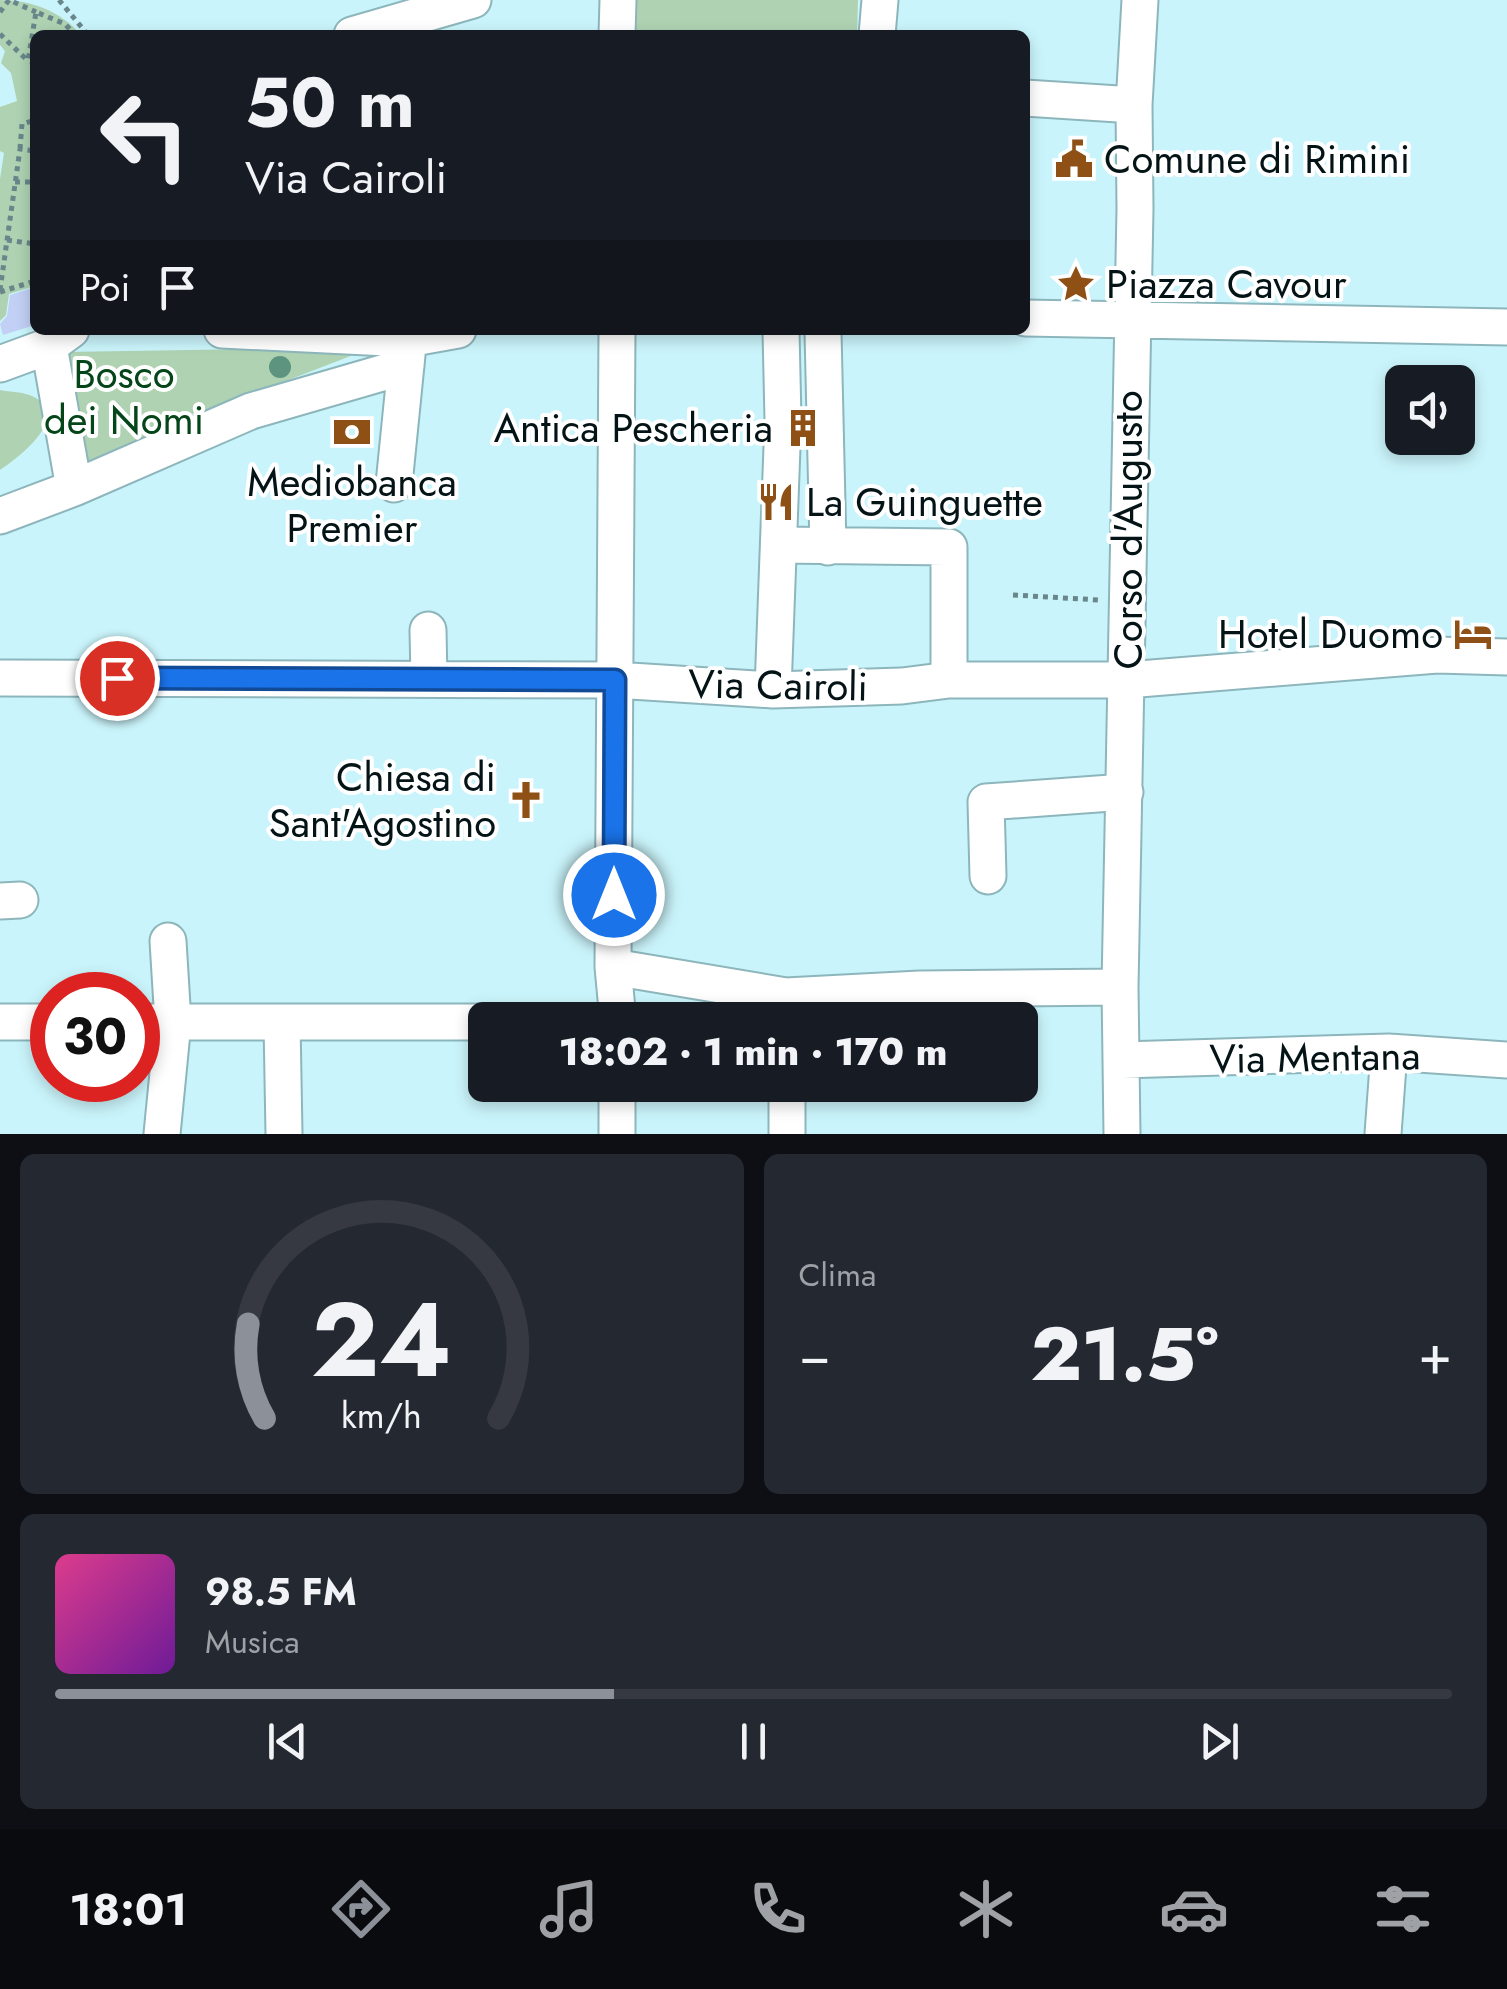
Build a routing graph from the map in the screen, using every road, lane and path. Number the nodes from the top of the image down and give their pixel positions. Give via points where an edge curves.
1 (59, 0) edge
2 (474, 0) edge
3 (618, 0) edge
4 (880, 0) edge
5 (1140, 0) edge
6 (0, 12) edge
7 (36, 12) junction
8 (35, 30) edge
9 (70, 30) edge
10 (84, 30) edge
11 (369, 30) edge
12 (616, 30) edge
13 (877, 30) edge
14 (0, 34) edge
15 (30, 60) edge
16 (1030, 98) edge
17 (1134, 105) junction
18 (30, 122) edge
19 (20, 149) junction
20 (30, 150) edge
21 (15, 182) junction
22 (30, 182) edge
23 (7, 240) junction
24 (30, 243) edge
25 (30, 282) edge
26 (0, 291) edge
27 (1030, 318) edge
28 (1131, 318) junction
29 (1507, 327) edge
30 (264, 335) edge
31 (446, 335) edge
32 (618, 335) edge
33 (781, 335) edge
34 (823, 335) edge
35 (60, 338) edge
36 (407, 352) junction
37 (0, 364) edge
38 (394, 484) dead end
39 (74, 488) junction
40 (0, 516) edge
41 (779, 545) junction
42 (828, 547) junction
43 (1012, 595) dead end
44 (1126, 601) junction
45 (428, 630) dead end
46 (1507, 658) edge
47 (0, 678) edge
48 (429, 680) junction
49 (615, 680) junction
50 (949, 680) junction
51 (1127, 680) junction
52 (774, 690) junction
53 (1125, 792) junction
54 (988, 876) dead end
55 (168, 941) dead end
56 (614, 967) junction
57 (1120, 986) junction
58 (160, 991) edge
59 (617, 1002) edge
60 (761, 1002) edge
61 (828, 1002) edge
62 (0, 1022) edge
63 (30, 1022) edge
64 (160, 1022) edge
65 (282, 1022) junction
66 (468, 1022) edge
67 (1389, 1052) junction
68 (1122, 1060) junction
69 (1507, 1060) edge
70 (160, 1102) edge
71 (617, 1102) edge
72 (787, 1102) edge
73 (162, 1134) edge
74 (284, 1134) edge
75 (617, 1134) edge
76 (787, 1134) edge
77 (1122, 1134) edge
78 (1383, 1134) edge

1 - 10 path
2 - 11 street
3 - 12 street
4 - 13 street
5 - 17 street, Corso d'Augusto
6 - 7 path via 9,0
7 - 8 path
7 - 9 path
14 - 15 path
16 - 17 street
17 - 28 street, Corso d'Augusto
18 - 19 path via 22,124
19 - 20 path
19 - 21 path
21 - 22 path
21 - 23 path
23 - 24 path
23 - 26 path
25 - 26 path
27 - 28 street
28 - 29 street
28 - 44 street, Corso d'Augusto
30 - 36 street
31 - 36 street
32 - 49 street
33 - 41 street
34 - 42 street
35 - 37 street
35 - 39 street
36 - 38 street
36 - 39 street
39 - 40 street
41 - 42 street
41 - 52 street
42 - 50 street via 949,546
43 - 44 path
44 - 51 street, Corso d'Augusto
45 - 48 street
46 - 51 street, Via Cairoli via 1436,654
47 - 48 street, Via Cairoli
48 - 49 street, Via Cairoli
49 - 52 street, Via Cairoli
49 - 56 street
50 - 51 street, Via Cairoli
50 - 52 street, Via Cairoli
51 - 53 street, Corso d'Augusto
53 - 54 street via 986,802
53 - 57 street, Corso d'Augusto
55 - 58 street
56 - 59 street
56 - 60 street
57 - 61 street via 920,989
57 - 68 street, Corso d'Augusto
62 - 63 street
64 - 65 street
65 - 66 street
65 - 74 street
67 - 68 street, Via Mentana
67 - 69 street, Via Mentana
67 - 78 street
68 - 77 street, Corso d'Augusto
70 - 73 street
71 - 75 street
72 - 76 street

